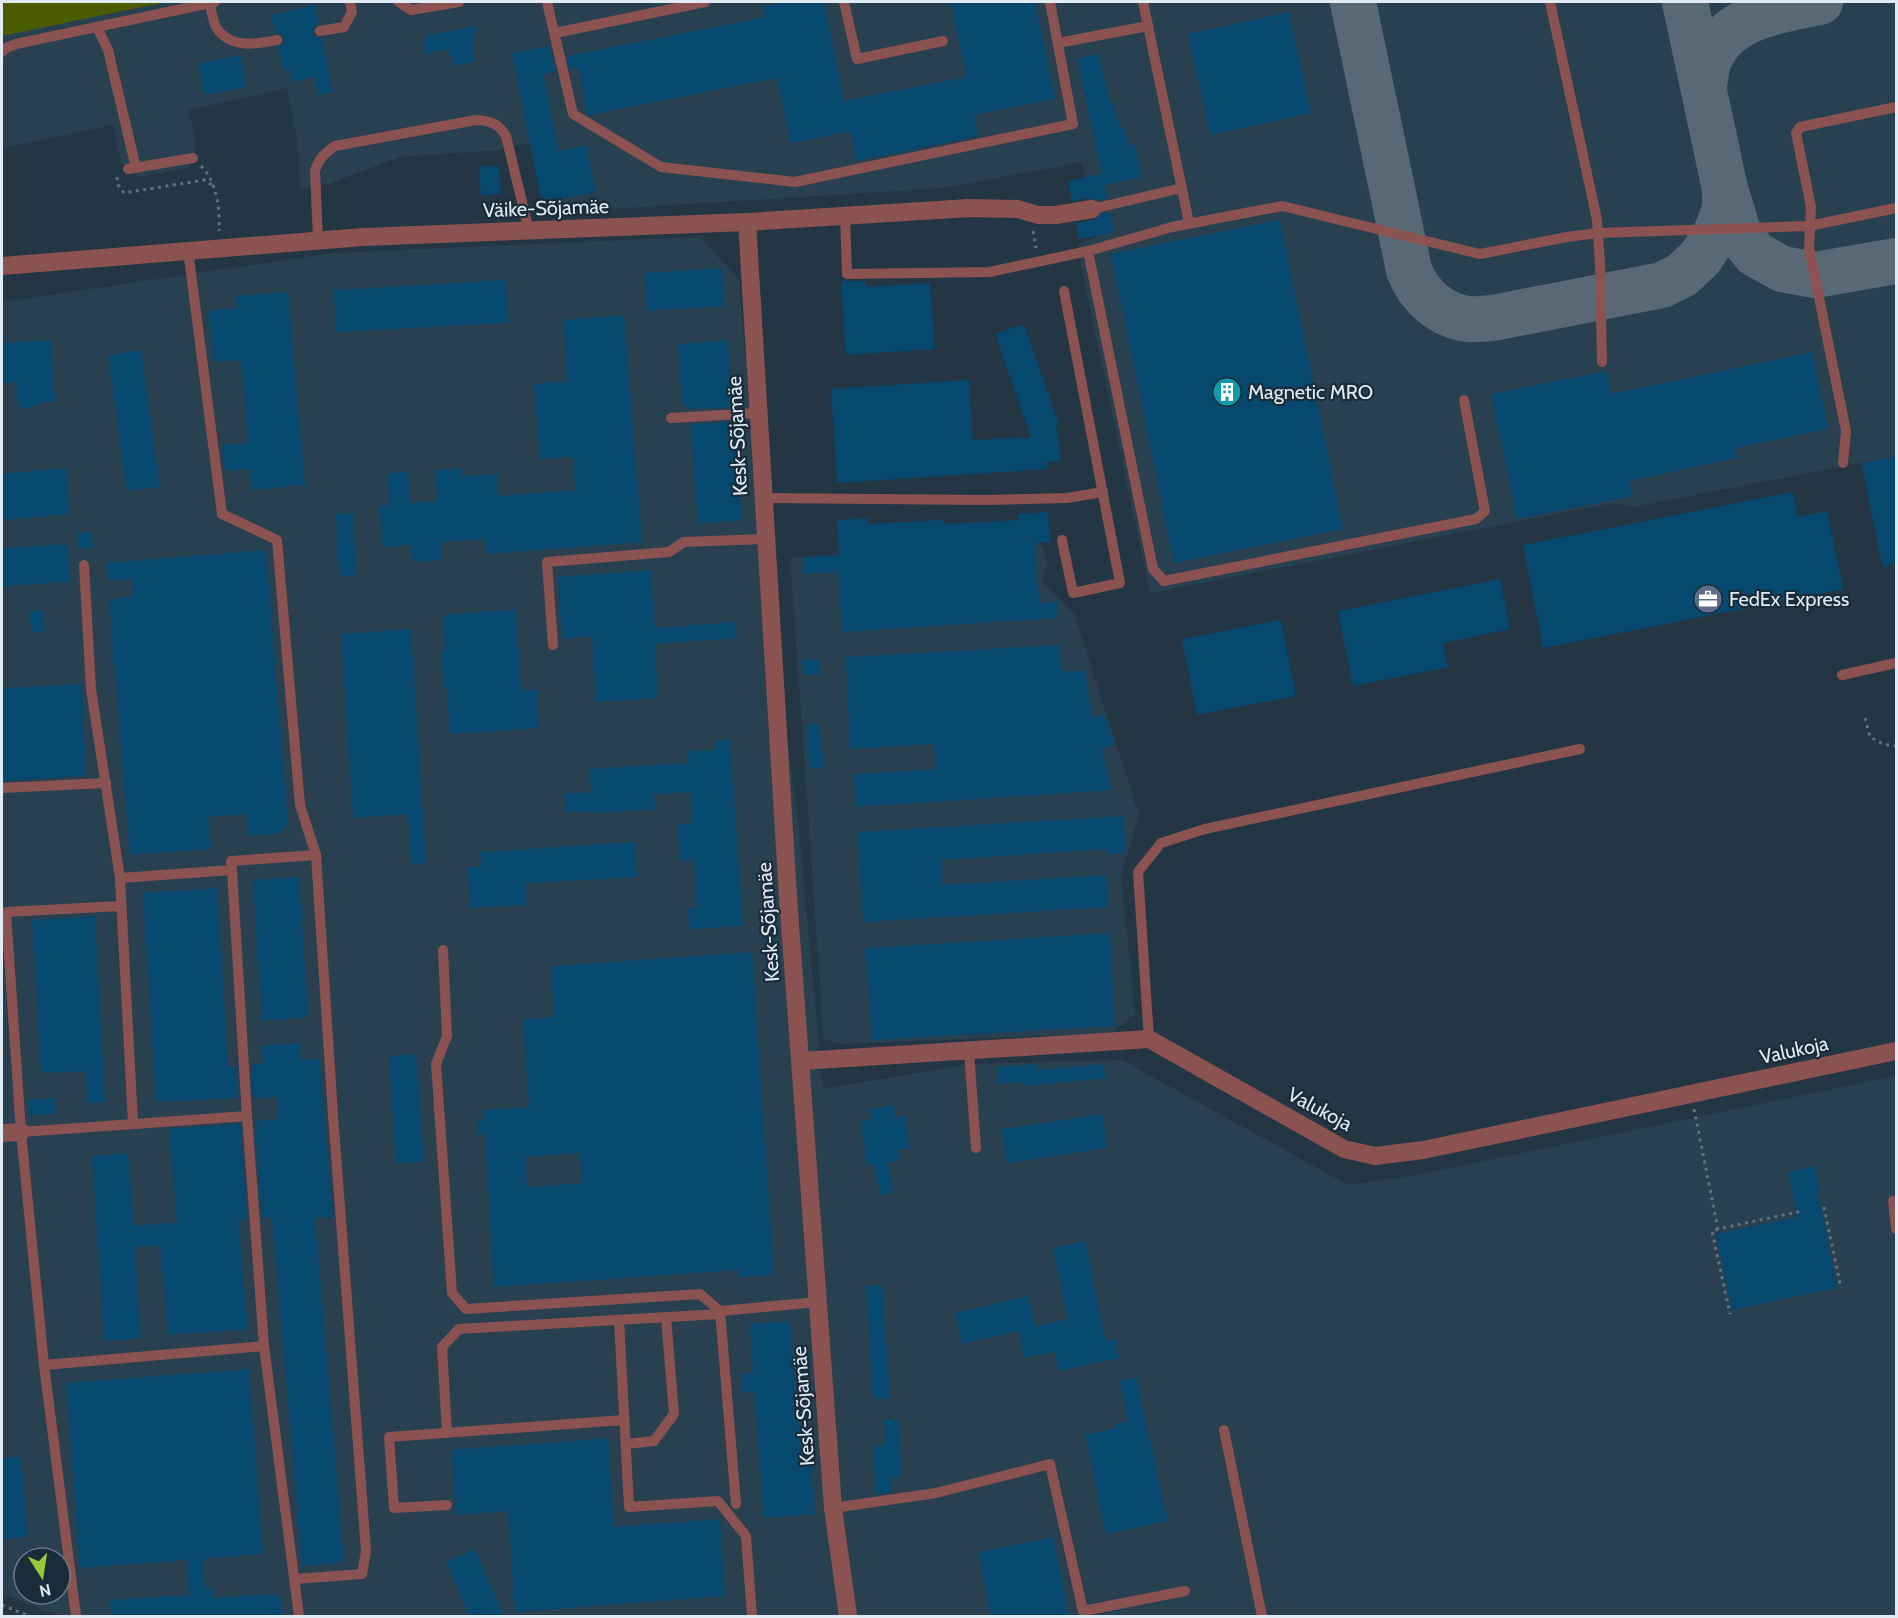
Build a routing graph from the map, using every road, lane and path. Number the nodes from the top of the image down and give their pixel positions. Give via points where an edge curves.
1 (212, 2) edge
2 (350, 2) edge
3 (399, 2) edge
4 (459, 2) edge
5 (547, 2) edge
6 (705, 2) edge
7 (844, 2) edge
8 (1050, 2) edge
9 (1143, 2) edge
10 (1550, 2) edge
11 (1148, 26) junction
12 (97, 27) junction
13 (321, 31) dead end
14 (555, 33) junction
15 (277, 40) dead end
16 (943, 41) dead end
17 (16, 44) junction
18 (1058, 44) junction
19 (2, 47) edge
20 (2, 52) edge
21 (1896, 107) edge
22 (193, 158) joint
23 (132, 168) junction
24 (212, 185) junction
25 (1182, 188) junction
26 (1092, 208) joint
27 (1896, 208) edge
28 (845, 216) junction
29 (747, 222) junction
30 (1189, 223) junction
31 (1809, 226) junction
32 (529, 231) junction
33 (1598, 234) junction
34 (318, 239) junction
35 (218, 247) junction
36 (188, 250) junction
37 (1088, 251) junction
38 (2, 266) edge
39 (1064, 291) dead end
40 (1602, 362) dead end
41 (1464, 400) dead end
42 (758, 413) junction
43 (670, 418) dead end
44 (1843, 462) dead end
45 (1102, 492) junction
46 (763, 498) junction
47 (766, 539) junction
48 (1062, 540) dead end
49 (84, 565) dead end
50 (553, 645) dead end
51 (1896, 663) edge
52 (1842, 675) dead end
53 (1865, 718) dead end
54 (1896, 746) edge
55 (1580, 749) dead end
56 (105, 783) junction
57 (2, 788) edge
58 (316, 855) junction
59 (232, 870) junction
60 (120, 878) junction
61 (121, 906) junction
62 (443, 950) dead end
63 (1149, 1039) junction
64 (969, 1051) junction
65 (1896, 1051) edge
66 (801, 1061) junction
67 (1693, 1105) dead end
68 (247, 1116) junction
69 (134, 1123) junction
70 (21, 1132) junction
71 (2, 1133) edge
72 (976, 1148) dead end
73 (1893, 1201) dead end
74 (1824, 1207) dead end
75 (1802, 1211) dead end
76 (1718, 1228) junction
77 (1896, 1229) edge
78 (1841, 1288) dead end
79 (819, 1302) junction
80 (720, 1312) junction
81 (1730, 1314) dead end
82 (666, 1317) junction
83 (619, 1320) junction
84 (264, 1346) junction
85 (44, 1365) junction
86 (624, 1420) junction
87 (1224, 1430) dead end
88 (447, 1433) junction
89 (626, 1444) junction
90 (736, 1504) dead end
91 (447, 1505) dead end
92 (833, 1508) junction
93 (295, 1579) junction
94 (1185, 1591) dead end
95 (2, 1605) edge
96 (29, 1617) edge
97 (76, 1617) edge
98 (299, 1617) edge
99 (752, 1617) edge
100 (848, 1617) edge
101 (1262, 1617) edge

1 - 12 lane
1 - 15 lane via 217,29 228,38 250,45
2 - 13 lane via 352,12 344,27
3 - 4 lane via 411,10
5 - 14 lane
6 - 14 lane
7 - 16 lane via 857,59
8 - 18 lane
9 - 11 lane
10 - 33 lane
11 - 18 lane
11 - 25 lane
12 - 17 lane
12 - 23 lane via 108,50
14 - 18 lane via 573,114 661,167 795,182 1073,124
17 - 19 lane
17 - 20 lane
21 - 31 lane via 1797,129 1811,207
22 - 23 lane
22 - 24 path
23 - 24 path via 117,176 117,185 124,193 204,180
24 - 35 path via 219,218
25 - 26 lane
25 - 30 lane
26 - 28 street, Väike-Sõjamäe via 1056,215 969,208
27 - 31 lane
28 - 29 street, Väike-Sõjamäe
28 - 37 lane via 847,274 989,272
29 - 32 street, Väike-Sõjamäe
29 - 42 street, Kesk-Sõjamäe
30 - 33 lane via 1282,206 1480,254
30 - 37 lane
31 - 33 lane
31 - 44 lane via 1809,248 1846,431
32 - 34 street, Väike-Sõjamäe
32 - 34 lane via 506,136 491,121 476,120 335,146 322,155 315,171
33 - 40 lane
34 - 35 street, Väike-Sõjamäe
35 - 36 street, Väike-Sõjamäe
36 - 38 street, Väike-Sõjamäe
36 - 58 lane via 222,514 277,540 300,805
37 - 41 lane via 1154,569 1164,581 1476,519 1485,511
39 - 45 lane
42 - 43 lane
42 - 46 street, Kesk-Sõjamäe
45 - 46 lane via 1067,498 985,500
45 - 48 lane via 1120,583 1073,593
46 - 47 street, Kesk-Sõjamäe
47 - 50 lane via 684,542 669,552 547,562
47 - 66 street, Kesk-Sõjamäe
49 - 56 lane via 92,689
51 - 52 lane
53 - 54 path via 1870,737
55 - 63 lane via 1205,829 1161,843 1138,872
56 - 57 lane
56 - 60 lane
58 - 59 lane via 231,861
58 - 93 lane via 366,1551 362,1574
59 - 60 lane
59 - 68 lane
60 - 61 lane
61 - 69 lane
61 - 70 lane via 6,912
62 - 80 lane via 447,1036 436,1064 452,1293 466,1309 700,1294
63 - 64 street
63 - 65 street, Valukoja via 1344,1149 1375,1156 1423,1150
64 - 66 street
64 - 72 lane
66 - 79 street, Kesk-Sõjamäe
67 - 76 path
68 - 69 lane
68 - 84 lane
69 - 70 lane
70 - 71 street
70 - 85 lane
73 - 77 lane
74 - 78 path
75 - 76 path
76 - 81 path via 1712,1231
79 - 80 lane
79 - 92 street, Kesk-Sõjamäe
80 - 82 lane
80 - 90 lane
82 - 83 lane
82 - 89 lane via 674,1414 654,1441
83 - 86 lane
83 - 88 lane via 459,1329 442,1347
84 - 85 lane
84 - 93 lane
85 - 97 lane
86 - 88 lane
86 - 89 lane
87 - 101 lane
88 - 91 lane via 389,1437 394,1508
89 - 99 lane via 629,1507 718,1501 746,1536
92 - 94 lane via 936,1493 1050,1464 1083,1611
92 - 100 street, Kesk-Sõjamäe
93 - 98 lane
95 - 96 path

